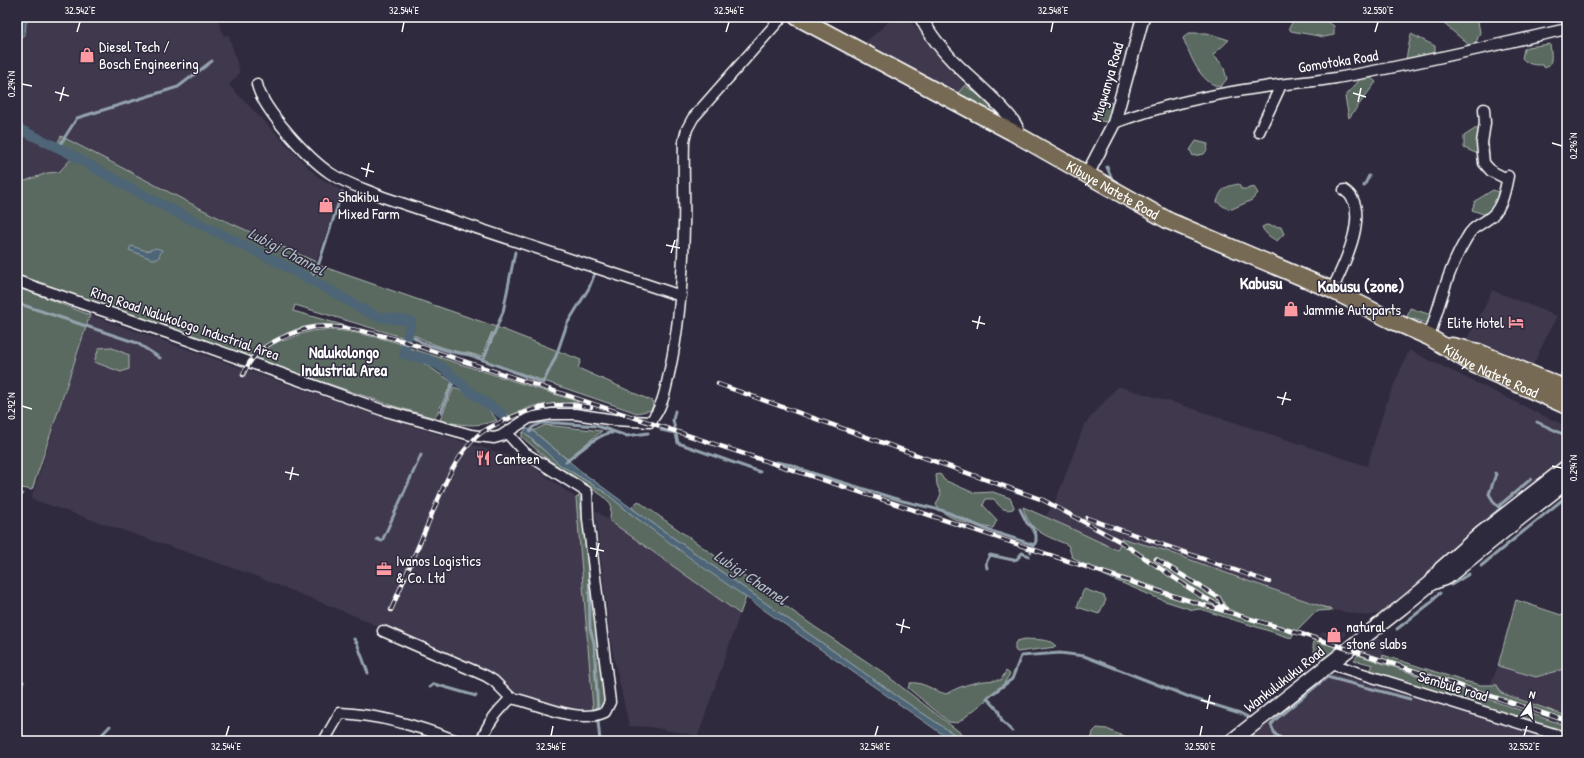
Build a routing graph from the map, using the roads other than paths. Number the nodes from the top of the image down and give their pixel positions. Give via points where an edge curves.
1 (782, 17) edge
2 (797, 17) edge
3 (922, 17) edge
4 (1143, 17) edge
5 (1567, 29) edge
6 (257, 84) dead end
7 (1281, 85) junction
8 (1484, 109) dead end
9 (1114, 123) junction
10 (1012, 132) junction
11 (1259, 132) dead end
12 (1087, 175) junction
13 (1344, 190) dead end
14 (17, 281) edge
15 (1332, 290) junction
16 (681, 296) junction
17 (1434, 340) junction
18 (1567, 389) edge
19 (1567, 406) edge
20 (506, 433) junction
21 (1567, 467) edge
22 (1567, 482) edge
23 (1431, 583) junction
24 (383, 631) dead end
25 (1331, 664) junction
26 (511, 698) junction
27 (1567, 738) edge
28 (324, 741) edge
29 (457, 741) edge
30 (482, 741) edge
31 (1232, 741) edge

1 - 16 street, Ring Road Nalukologo Industrial Area via 693,118 687,129 684,141
2 - 10 main road, Kibuye Natete Road
3 - 10 street via 926,27 951,59 1000,105 1016,124 1017,129
4 - 9 street, Mugwanya Road
5 - 7 street, Gomotoka Road via 1396,67
6 - 16 street via 264,103 284,128 316,161 342,180 383,197
7 - 9 street, Gomotoka Road via 1194,99
7 - 11 street
8 - 17 street via 1484,162 1491,171 1508,178 1504,196 1496,211 1488,220 1475,226 1465,239 1445,286
9 - 12 street, Mugwanya Road
10 - 12 main road, Kibuye Natete Road
12 - 15 main road, Kibuye Natete Road via 1169,221
13 - 15 street via 1350,194 1354,202 1354,234 1348,256
14 - 20 street, Ring Road Nalukologo Industrial Area via 382,410 470,435 494,438
15 - 17 main road, Kibuye Natete Road
16 - 20 street, Ring Road Nalukologo Industrial Area via 678,331 668,381 659,410 650,422 552,414 529,418
17 - 18 main road, Kibuye Natete Road via 1478,352
17 - 19 main road, Kibuye Natete Road via 1472,364
20 - 26 street via 525,453 587,492 610,702 605,712 592,716 558,712
21 - 23 main road, Wankulukuku Road via 1440,569
22 - 23 main road, Wankulukuku Road via 1521,516 1448,577
23 - 25 main road, Wankulukuku Road
24 - 26 street via 486,676
25 - 27 street, Sembule road
25 - 31 main road, Wankulukuku Road
26 - 30 street via 493,718
28 - 29 street via 340,713 401,722 431,730

